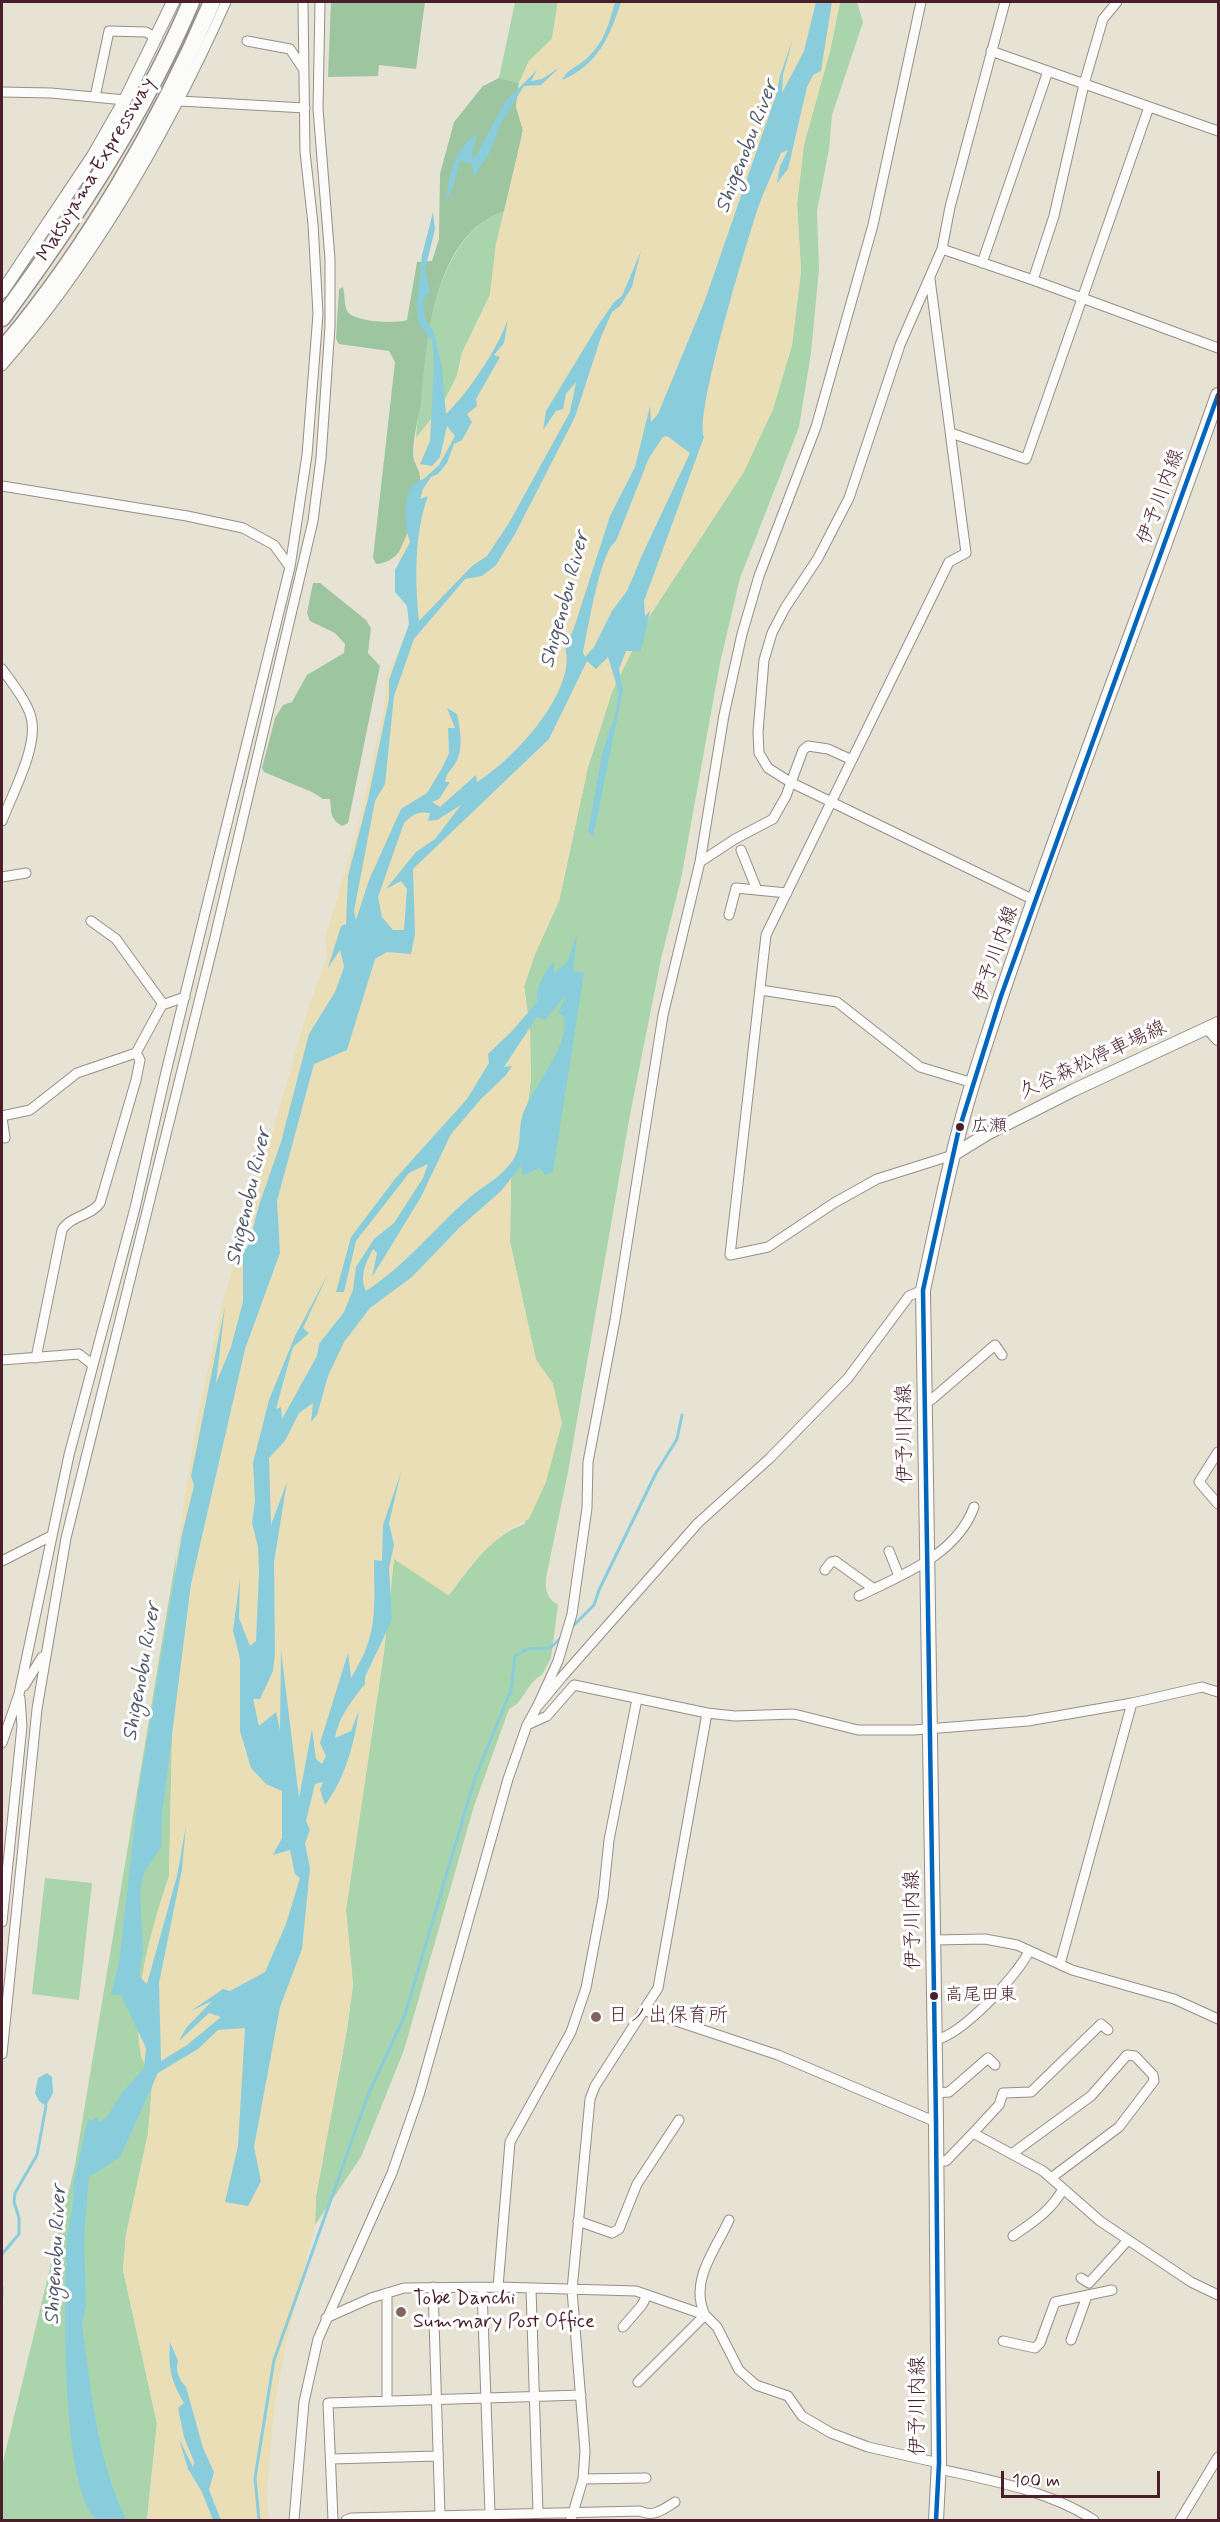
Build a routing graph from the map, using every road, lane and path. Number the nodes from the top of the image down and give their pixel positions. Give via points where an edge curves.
1 (173, 2) edge
2 (191, 2) edge
3 (212, 2) edge
4 (226, 2) edge
5 (303, 2) edge
6 (320, 2) edge
7 (921, 2) edge
8 (1005, 2) edge
9 (1117, 2) edge
10 (156, 38) junction
11 (247, 41) dead end
12 (991, 51) junction
13 (302, 68) junction
14 (1048, 71) junction
15 (1084, 84) junction
16 (2, 92) edge
17 (95, 97) junction
18 (125, 100) junction
19 (180, 101) junction
20 (1149, 107) junction
21 (305, 108) junction
22 (1218, 131) edge
23 (942, 249) junction
24 (982, 263) junction
25 (930, 279) junction
26 (1033, 280) junction
27 (2, 292) edge
28 (1082, 298) junction
29 (2, 318) edge
30 (1218, 348) edge
31 (2, 350) edge
32 (2, 366) edge
33 (1218, 395) edge
34 (951, 433) junction
35 (2, 486) edge
36 (290, 567) junction
37 (2, 669) edge
38 (850, 759) junction
39 (790, 782) junction
40 (831, 802) junction
41 (2, 821) edge
42 (741, 850) dead end
43 (700, 862) junction
44 (26, 873) dead end
45 (2, 877) edge
46 (757, 890) junction
47 (787, 893) junction
48 (1036, 901) junction
49 (729, 915) dead end
50 (91, 921) dead end
51 (761, 990) junction
52 (186, 997) junction
53 (163, 1004) junction
54 (1214, 1026) edge
55 (1218, 1039) edge
56 (136, 1053) junction
57 (973, 1083) junction
58 (2, 1117) edge
59 (5, 1138) dead end
60 (953, 1155) junction
61 (923, 1290) junction
62 (1002, 1355) dead end
63 (36, 1358) junction
64 (2, 1360) edge
65 (93, 1365) junction
66 (925, 1400) junction
67 (1218, 1452) edge
68 (1218, 1504) edge
69 (974, 1507) dead end
70 (51, 1536) junction
71 (890, 1551) dead end
72 (2, 1561) edge
73 (929, 1562) junction
74 (825, 1570) dead end
75 (899, 1576) junction
76 (874, 1589) junction
77 (859, 1596) dead end
78 (45, 1652) junction
79 (1218, 1692) edge
80 (19, 1694) junction
81 (637, 1699) junction
82 (1132, 1703) junction
83 (537, 1707) junction
84 (707, 1713) junction
85 (528, 1725) junction
86 (930, 1729) junction
87 (2, 1743) edge
88 (4, 1878) edge
89 (2, 1922) edge
90 (934, 1940) junction
91 (1029, 1950) junction
92 (1060, 1964) junction
93 (646, 2011) junction
94 (1218, 2019) edge
95 (1108, 2030) dead end
96 (935, 2040) junction
97 (2, 2054) edge
98 (995, 2065) dead end
99 (936, 2093) junction
100 (679, 2120) dead end
101 (936, 2122) junction
102 (973, 2133) junction
103 (1013, 2153) junction
104 (936, 2161) junction
105 (1051, 2178) junction
106 (1063, 2189) junction
107 (729, 2220) dead end
108 (578, 2221) junction
109 (1013, 2236) dead end
110 (1128, 2240) junction
111 (433, 2287) junction
112 (498, 2287) junction
113 (531, 2288) junction
114 (482, 2289) junction
115 (572, 2290) junction
116 (1112, 2290) dead end
117 (387, 2293) junction
118 (647, 2295) junction
119 (1090, 2295) junction
120 (1218, 2295) edge
121 (705, 2315) junction
122 (326, 2318) junction
123 (623, 2327) dead end
124 (1071, 2340) dead end
125 (1003, 2341) dead end
126 (638, 2382) dead end
127 (580, 2395) junction
128 (534, 2396) junction
129 (486, 2397) junction
130 (436, 2399) junction
131 (387, 2400) junction
132 (438, 2456) junction
133 (1218, 2457) edge
134 (331, 2459) junction
135 (939, 2466) junction
136 (646, 2478) dead end
137 (583, 2479) junction
138 (675, 2502) dead end
139 (490, 2513) junction
140 (538, 2513) junction
141 (440, 2515) junction
142 (572, 2516) edge
143 (518, 2517) edge
144 (429, 2518) edge
145 (294, 2520) edge
146 (333, 2520) edge
147 (346, 2520) edge
148 (936, 2520) edge
149 (1094, 2520) edge
150 (1180, 2520) edge

1 - 10 street
2 - 29 highway, Matsuyama Expressway via 112,155
3 - 31 highway, Matsuyama Expressway via 163,105 129,165 57,278
4 - 19 street
5 - 13 street
6 - 78 street via 318,109 330,259 330,326 313,521 215,937 75,1495
7 - 43 street via 873,225 816,427 759,576 742,634
8 - 12 street
9 - 15 street via 1103,20
10 - 17 street via 146,32 109,31
10 - 18 street
11 - 13 street via 290,49
12 - 14 street
12 - 23 street
13 - 21 street
14 - 15 street
14 - 24 street
15 - 20 street
15 - 26 street via 1054,216
16 - 17 street
17 - 18 street
18 - 27 street via 87,165
19 - 21 street
19 - 32 street via 107,226
20 - 22 street
20 - 28 street
21 - 36 street via 318,314 308,455
23 - 24 street
23 - 25 street
24 - 26 street
25 - 34 street
25 - 39 street via 900,345 849,498 818,558 785,608 764,660 759,753 768,768
26 - 28 street
28 - 30 street
28 - 34 street via 1026,459
33 - 48 main road, 伊予川内線
34 - 38 street via 966,553 949,562
35 - 36 street via 243,528 274,545
36 - 52 street
37 - 41 street via 26,707 32,728 29,750
38 - 39 street via 828,749 808,746
38 - 40 street
39 - 40 street
39 - 43 street via 773,819
40 - 47 street
40 - 48 street
42 - 46 street
43 - 83 street via 663,1016 615,1320 588,1462 587,1508 572,1614 558,1660
44 - 45 street
46 - 47 street
46 - 49 street via 735,888
47 - 51 street via 766,935
48 - 57 main road, 伊予川内線
50 - 53 street via 116,939
51 - 57 street via 837,1002 913,1063
51 - 60 street via 730,1255 768,1247 878,1179
52 - 53 street
52 - 65 street
53 - 56 street
54 - 55 street
54 - 60 street, 久谷森松停車場線 via 1092,1081
56 - 58 street via 77,1073 30,1110
56 - 63 street via 140,1060 136,1080 100,1203 62,1230
57 - 60 main road, 伊予川内線
58 - 59 street
60 - 61 main road, 伊予川内線
61 - 66 main road, 伊予川内線
61 - 83 street via 909,1296 848,1378 770,1458 698,1523
62 - 66 street via 995,1345 931,1400
63 - 64 street
63 - 65 street via 79,1354
65 - 70 street
66 - 73 main road, 伊予川内線
67 - 68 street via 1199,1482
69 - 73 street via 967,1521
70 - 72 street
70 - 80 street
71 - 75 street
73 - 75 street
73 - 86 main road, 伊予川内線
74 - 76 street via 835,1561
75 - 76 street
76 - 77 street
78 - 80 street
78 - 97 street
79 - 82 street via 1202,1687
80 - 87 street
80 - 88 street via 22,1726
81 - 84 street
81 - 85 street via 574,1685 547,1716
81 - 112 street via 609,1839 603,1898 586,1988 572,2032 510,2142
82 - 86 street via 1028,1721
82 - 92 street
83 - 85 street
84 - 86 street via 794,1714 858,1730
84 - 93 street via 658,1988
85 - 122 street via 508,1779 419,2095 392,2173
86 - 90 main road, 伊予川内線
88 - 89 street
90 - 91 street via 985,1939
90 - 96 main road, 伊予川内線
91 - 92 street
91 - 96 street via 1023,1964 965,2025
92 - 94 street via 1174,1999
93 - 101 street via 778,2055
93 - 108 street via 590,2099
95 - 102 street via 1101,2024 1030,2092 1003,2093 999,2105
96 - 99 main road, 伊予川内線
98 - 99 street via 988,2058 949,2092
99 - 101 main road, 伊予川内線
100 - 108 street via 637,2184 619,2229 612,2233
101 - 104 main road, 伊予川内線
102 - 103 street
102 - 104 street via 946,2161
103 - 105 street
103 - 105 street via 1091,2096 1124,2058 1135,2056 1154,2075 1154,2081 1119,2127
104 - 135 main road, 伊予川内線
105 - 106 street
106 - 109 street via 1045,2214
106 - 110 street via 1100,2222
107 - 121 street via 699,2282 699,2302
108 - 115 street
110 - 119 street via 1085,2280
110 - 120 street
111 - 114 street
111 - 117 street
111 - 130 street
112 - 113 street
112 - 114 street
113 - 115 street
113 - 128 street
114 - 129 street
115 - 118 street via 636,2291
115 - 127 street
116 - 119 street
117 - 122 street
117 - 131 street
118 - 121 street
118 - 123 street
119 - 124 street
119 - 125 street via 1054,2302 1035,2348
121 - 126 street
121 - 135 street via 717,2327 739,2370 756,2385 788,2396 802,2416 831,2433 868,2447
122 - 145 street via 310,2365 304,2402
127 - 128 street
127 - 137 street
128 - 129 street
128 - 140 street
129 - 130 street
129 - 139 street
130 - 131 street
130 - 132 street
131 - 134 street via 328,2403
132 - 134 street
132 - 141 street
133 - 150 street
134 - 146 street
135 - 148 main road, 伊予川内線
135 - 149 street via 1045,2497
136 - 137 street
137 - 142 street
138 - 142 street via 656,2513
139 - 141 street
139 - 143 street
140 - 142 street
140 - 143 street
141 - 144 street
144 - 147 street

